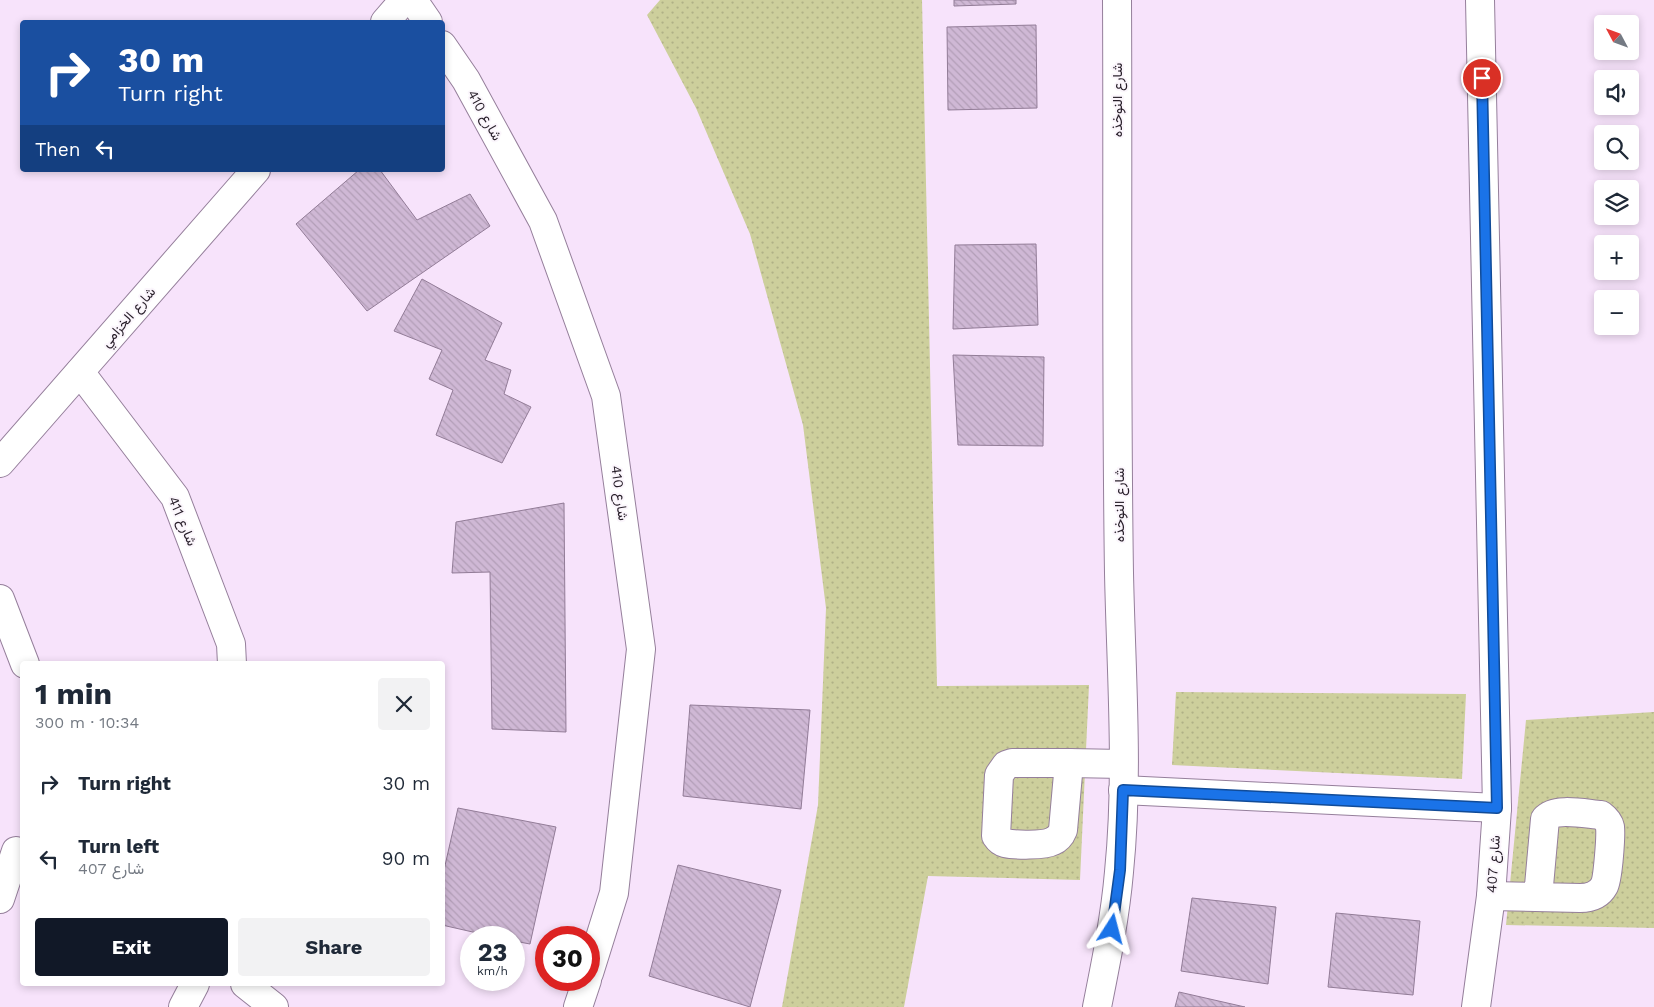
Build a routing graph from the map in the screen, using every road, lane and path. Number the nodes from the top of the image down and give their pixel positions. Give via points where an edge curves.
1 (404, 0) edge
2 (413, 0) edge
3 (1117, 0) edge
4 (1480, 0) edge
5 (386, 20) edge
6 (427, 20) edge
7 (445, 49) edge
8 (254, 172) edge
9 (80, 372) junction
10 (0, 463) edge
11 (0, 602) edge
12 (24, 661) edge
13 (232, 661) edge
14 (1069, 763) dead end
15 (1123, 777) junction
16 (1497, 808) junction
17 (16, 851) dead end
18 (1491, 896) junction
19 (1538, 897) dead end
20 (0, 899) edge
21 (600, 938) edge
22 (195, 986) edge
23 (248, 986) edge
24 (583, 991) edge
25 (183, 1007) edge
26 (274, 1007) edge
27 (578, 1007) edge
28 (1097, 1007) edge
29 (1476, 1007) edge

1 - 5 street
2 - 6 street
3 - 15 street, شارع النوخذه
4 - 16 street, شارع 407
7 - 21 street, شارع 410 via 466,80 543,221 606,396 641,649 614,893
8 - 9 street, شارع الخزامي
9 - 10 street, شارع الخزامي
9 - 13 street, شارع 411 via 175,497 231,644
11 - 12 street
14 - 15 street
15 - 16 street
15 - 28 street, شارع النوخذه via 1119,879
16 - 18 street, شارع 407
17 - 20 street
18 - 19 street
18 - 29 street, شارع 407
22 - 25 street
23 - 26 street
24 - 27 street

